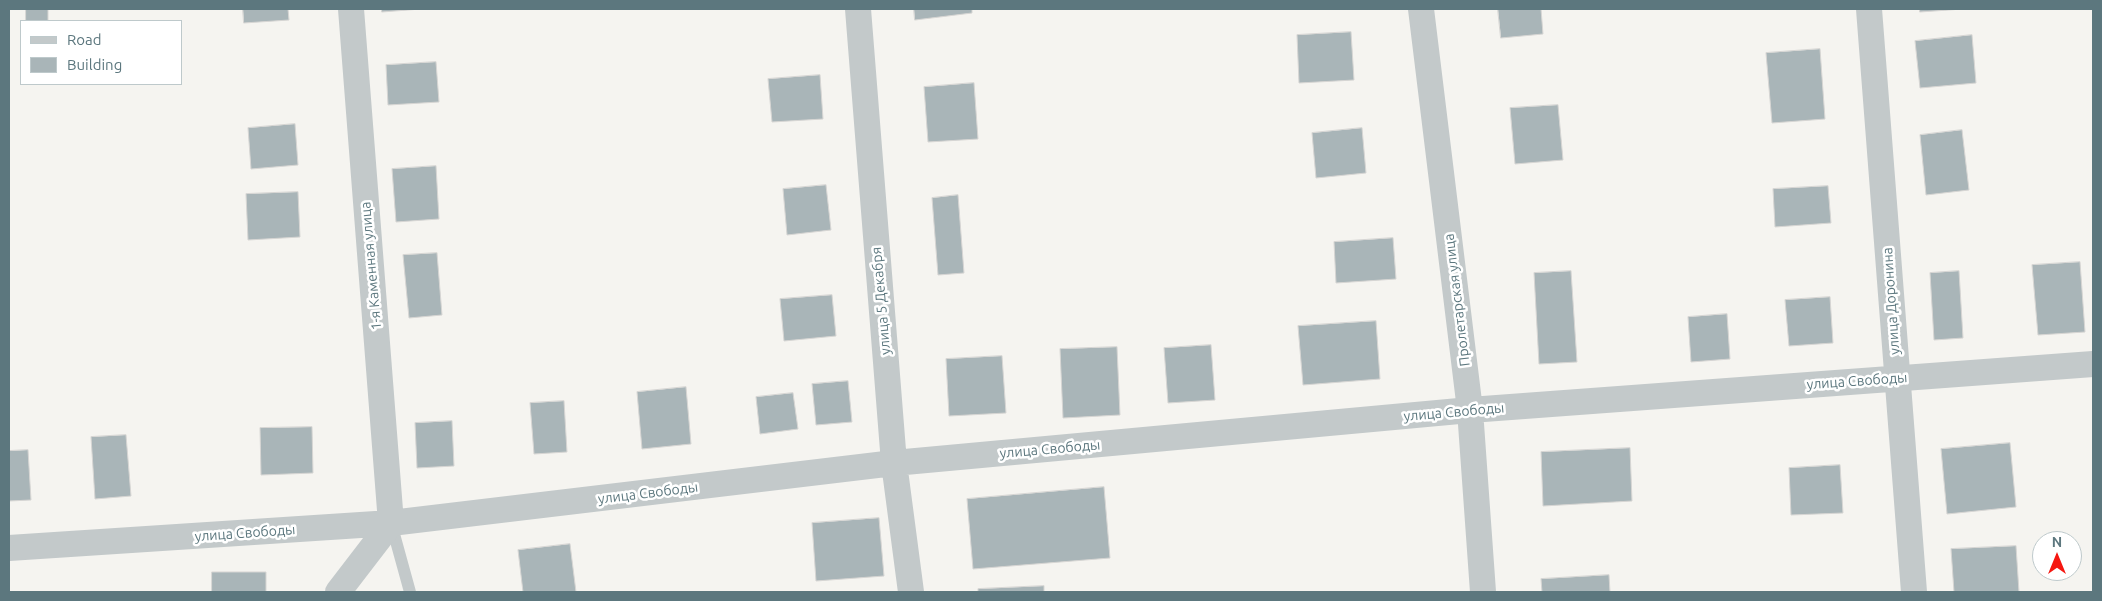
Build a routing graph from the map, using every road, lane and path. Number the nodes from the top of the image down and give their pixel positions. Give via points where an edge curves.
1 (351, 9) edge
2 (858, 9) edge
3 (1421, 9) edge
4 (1869, 9) edge
5 (2093, 364) edge
6 (1896, 378) junction
7 (1470, 410) junction
8 (894, 463) junction
9 (392, 523) junction
10 (9, 548) edge
11 (338, 592) edge
12 (410, 592) edge
13 (910, 592) edge
14 (1482, 592) edge
15 (1914, 592) edge

1 - 9 street, 1-я Каменная улица
2 - 8 street, улица 5 Декабря
3 - 7 street, Пролетарская улица
4 - 6 street, улица Доронина
5 - 6 street, улица Свободы
6 - 7 street, улица Свободы
6 - 15 street, улица Доронина
7 - 8 street, улица Свободы
7 - 14 street, Пролетарская улица
8 - 9 street, улица Свободы
8 - 13 street, улица 5 Декабря
9 - 10 street, улица Свободы
9 - 11 street
9 - 12 lane

